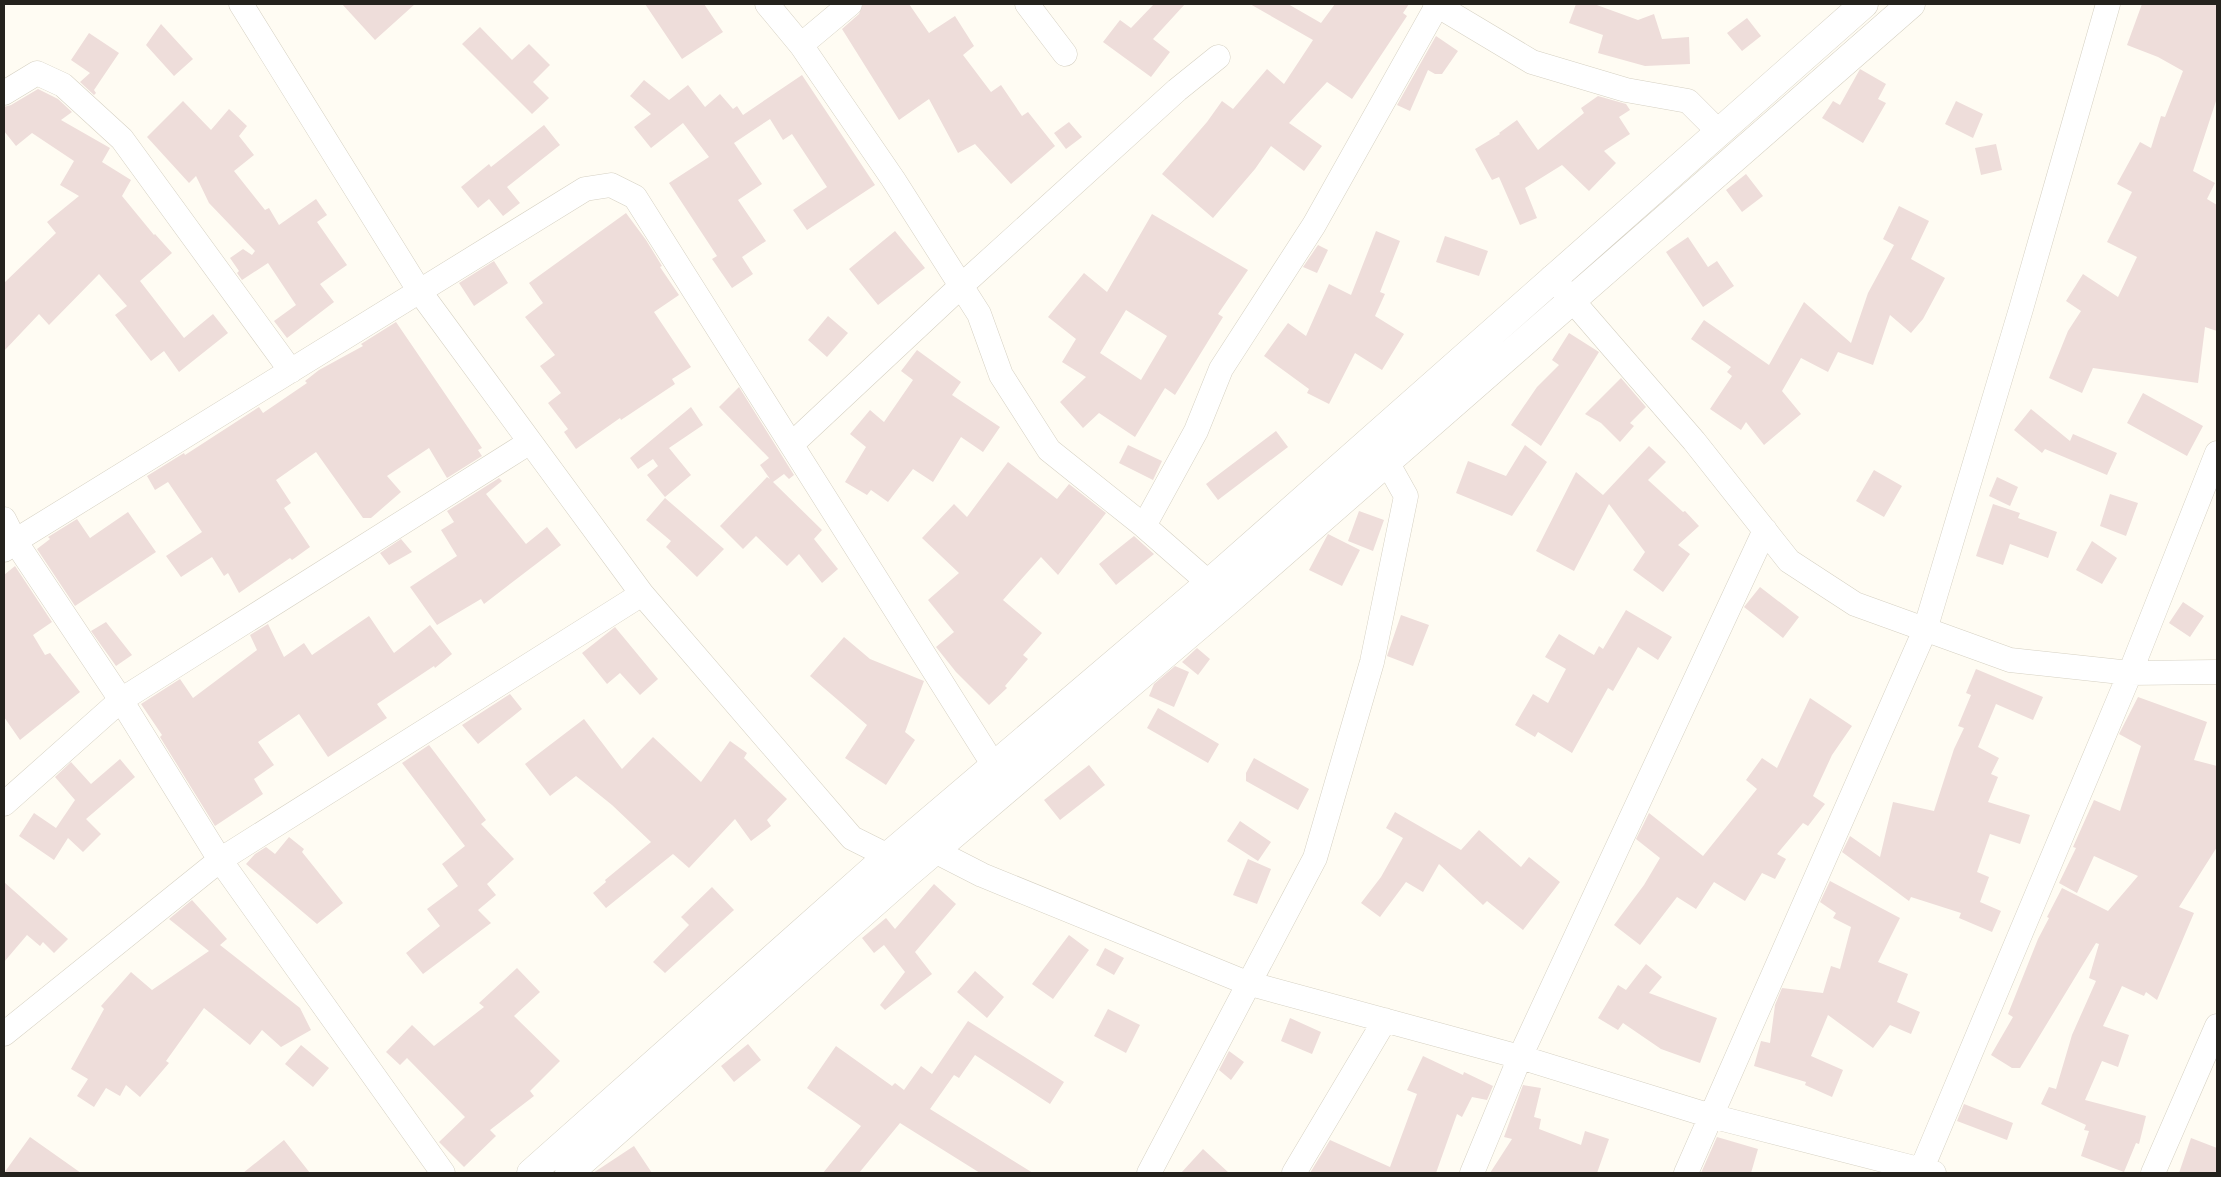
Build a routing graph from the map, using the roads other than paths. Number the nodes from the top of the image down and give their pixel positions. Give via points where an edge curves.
1 (242, 4) edge
2 (767, 4) edge
3 (850, 4) edge
4 (1028, 4) edge
5 (1437, 4) edge
6 (1864, 4) edge
7 (1911, 4) edge
8 (2108, 4) edge
9 (800, 45) junction
10 (1065, 54) dead end
11 (1218, 57) dead end
12 (4, 93) edge
13 (1718, 131) junction
14 (1552, 277) junction
15 (961, 286) junction
16 (420, 292) junction
17 (1572, 300) junction
18 (291, 371) junction
19 (530, 442) junction
20 (792, 444) junction
21 (2217, 453) edge
22 (1387, 462) junction
23 (4, 519) edge
24 (1144, 526) junction
25 (1765, 530) junction
26 (9, 545) edge
27 (1209, 583) junction
28 (642, 594) junction
29 (1925, 630) junction
30 (2217, 672) edge
31 (2130, 673) junction
32 (121, 700) junction
33 (993, 764) junction
34 (4, 804) edge
35 (914, 833) junction
36 (935, 851) junction
37 (888, 856) junction
38 (220, 860) junction
39 (906, 875) junction
40 (1247, 983) junction
41 (1385, 1020) junction
42 (2217, 1026) edge
43 (4, 1034) edge
44 (1520, 1057) junction
45 (1711, 1116) junction
46 (1925, 1172) edge
47 (442, 1173) edge
48 (531, 1173) edge
49 (569, 1173) edge
50 (1149, 1173) edge
51 (1294, 1173) edge
52 (1472, 1173) edge
53 (1686, 1173) edge
54 (2153, 1173) edge

1 - 16 street
2 - 9 street
3 - 9 street
4 - 10 street
5 - 13 street via 1532,62 1626,90 1688,102
5 - 24 street via 1314,226 1221,369 1196,431
6 - 13 main road
7 - 17 main road
8 - 29 street
9 - 15 street via 893,179
11 - 15 street via 1177,90
12 - 18 street via 37,73 63,85 122,139
13 - 14 main road
14 - 17 street
14 - 27 main road
15 - 20 street
15 - 24 street via 979,314 1001,375 1050,450
16 - 18 street
16 - 19 street
16 - 20 street via 585,188 611,184 635,197
17 - 22 main road
17 - 25 street via 1694,441
18 - 26 street
19 - 28 street
19 - 32 street
20 - 33 street
21 - 31 street
22 - 36 main road
22 - 40 street via 1406,496 1372,662 1315,858
23 - 26 street
24 - 27 street
25 - 29 street via 1789,561 1855,604
25 - 44 street
26 - 32 street
27 - 33 main road
28 - 37 street via 852,838
28 - 38 street
29 - 31 street via 2010,660
29 - 45 street
30 - 31 street
31 - 46 street
32 - 34 street
32 - 38 street
33 - 35 main road
35 - 36 street
35 - 37 main road
36 - 39 main road
36 - 40 street via 982,876
37 - 39 street
37 - 48 main road
38 - 43 street
38 - 47 street
39 - 49 main road
40 - 41 street
40 - 50 street
41 - 44 street
41 - 51 street
42 - 54 street
44 - 45 street
44 - 52 street
45 - 46 street
45 - 53 street

